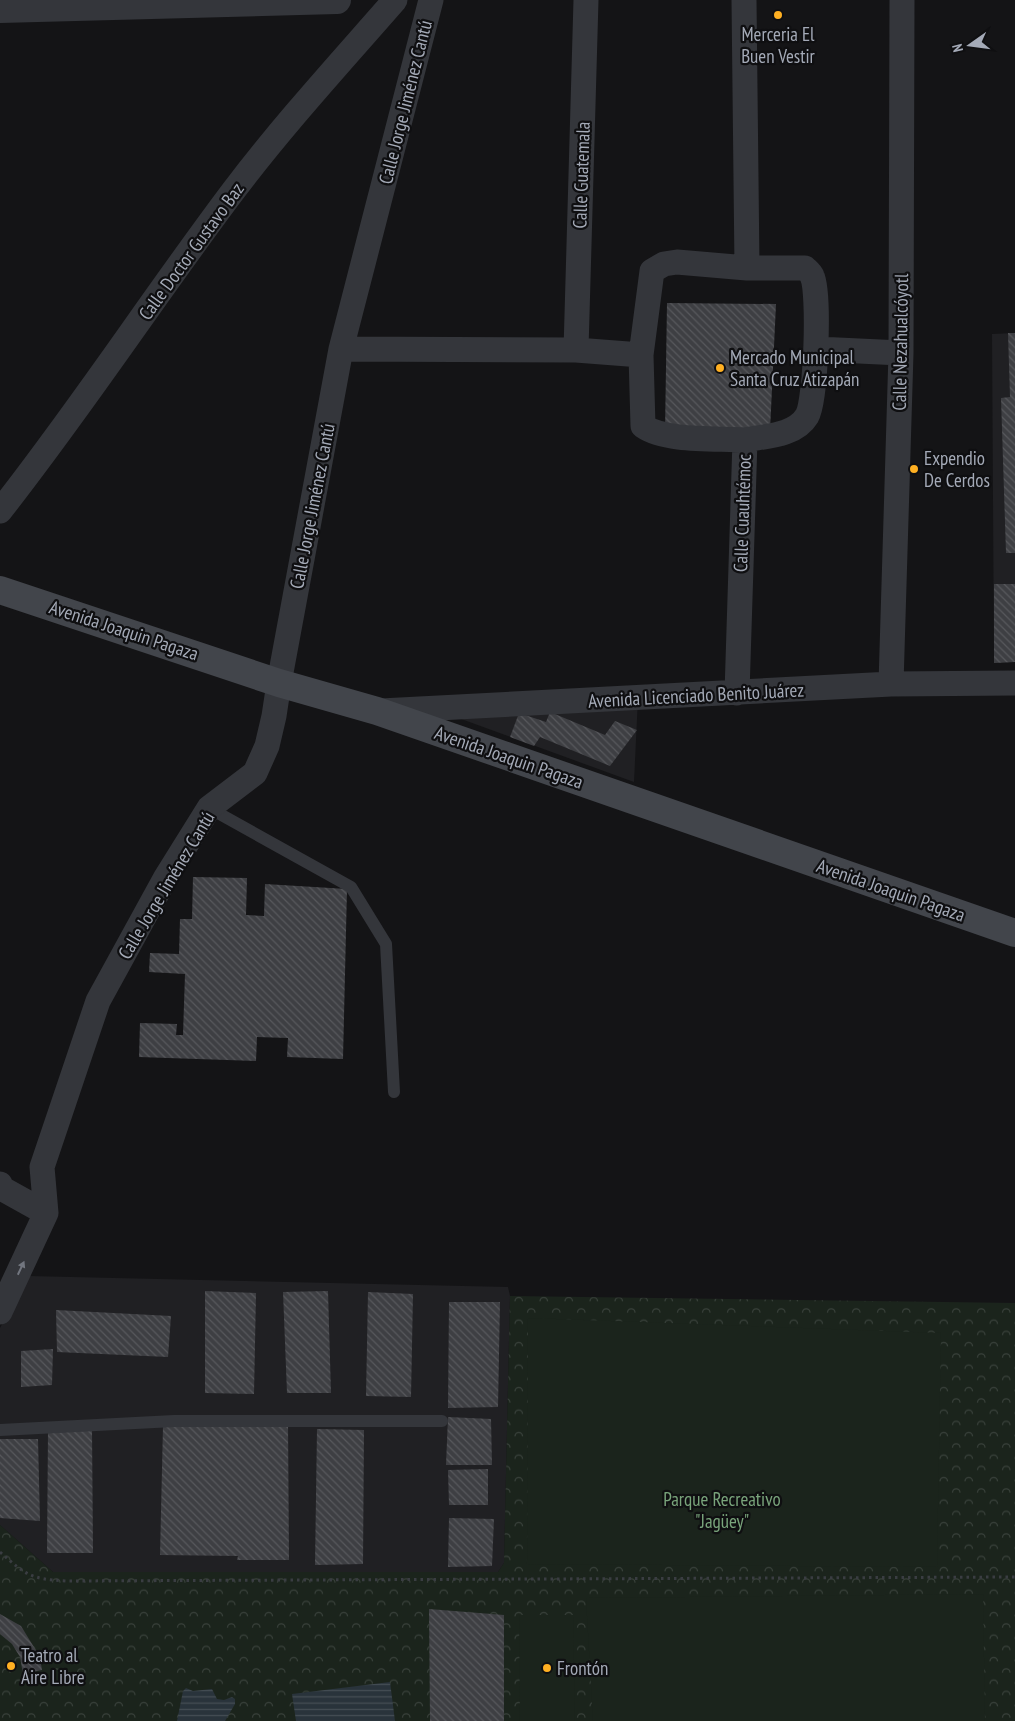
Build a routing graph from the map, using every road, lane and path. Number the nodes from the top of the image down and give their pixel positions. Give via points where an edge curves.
1 (327, 0) edge
2 (337, 0) edge
3 (395, 0) edge
4 (431, 0) edge
5 (586, 0) edge
6 (744, 0) edge
7 (902, 0) edge
8 (0, 8) edge
9 (747, 268) junction
10 (341, 348) junction
11 (817, 349) junction
12 (576, 350) junction
13 (901, 354) junction
14 (641, 355) junction
15 (745, 440) junction
16 (0, 511) edge
17 (0, 590) edge
18 (279, 683) junction
19 (1015, 683) edge
20 (891, 684) junction
21 (737, 693) junction
22 (377, 711) junction
23 (210, 808) junction
24 (1015, 933) edge
25 (394, 1092) dead end
26 (42, 1167) junction
27 (0, 1188) edge
28 (46, 1213) junction
29 (0, 1312) edge
30 (442, 1421) dead end
31 (0, 1430) edge
32 (0, 1552) edge
33 (1015, 1577) edge

1 - 2 street
1 - 8 street
3 - 16 street, Calle Doctor Gustavo Baz via 234,190
4 - 10 street, Calle Jorge Jiménez Cantú
5 - 12 street, Calle Guatemala
6 - 9 street
7 - 13 street, Calle Nezahualcóyotl
9 - 11 street, Calle Cuauhtémoc via 805,268 812,274
9 - 14 street, Calle Cuauhtémoc via 677,262 664,264 652,271
10 - 12 street
10 - 18 street, Calle Jorge Jiménez Cantú
11 - 13 street
11 - 15 street, Calle Cuauhtémoc via 812,404 807,416 797,427 783,433
12 - 14 street
13 - 20 street, Calle Nezahualcóyotl
14 - 15 street via 644,426 652,432 682,437
15 - 21 street, Calle Cuauhtémoc
17 - 18 main road, Avenida Joaquin Pagaza
18 - 22 main road, Avenida Joaquin Pagaza
18 - 23 street, Calle Jorge Jiménez Cantú via 267,746 255,773
19 - 20 street, Avenida Licenciado Benito Juárez
20 - 21 street, Avenida Licenciado Benito Juárez
21 - 22 street, Avenida Licenciado Benito Juárez
22 - 24 main road, Avenida Joaquin Pagaza
23 - 25 lane via 351,887 386,944
23 - 26 street, Calle Jorge Jiménez Cantú via 166,877 98,1001
26 - 27 street
26 - 28 street, Calle Jorge Jiménez Cantú
27 - 28 street
29 -> 28 street, Calle Jorge Jiménez Cantú
30 - 31 lane via 174,1421
32 - 33 path via 22,1571 40,1580

